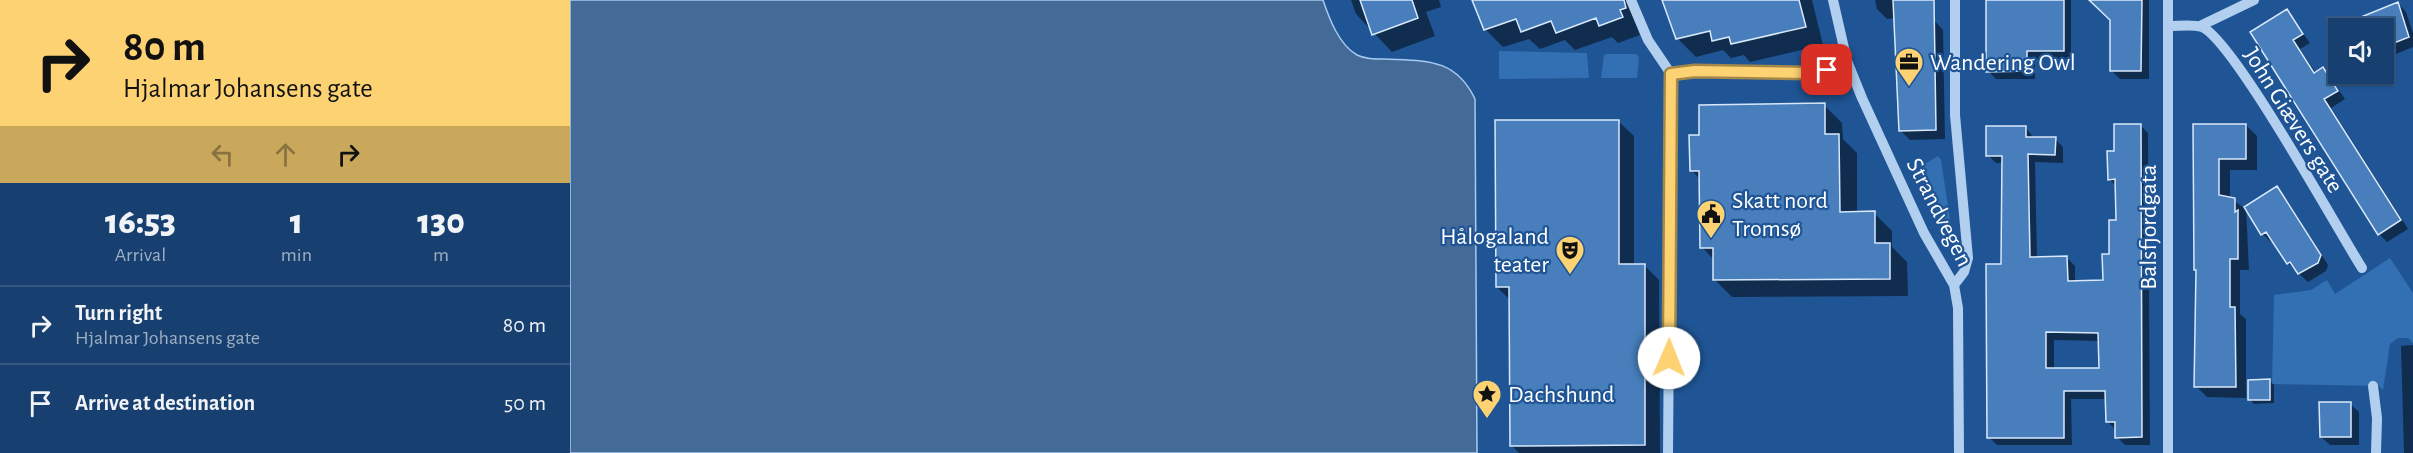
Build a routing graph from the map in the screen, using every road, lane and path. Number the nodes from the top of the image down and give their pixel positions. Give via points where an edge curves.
1 (1631, 0) edge
2 (1833, 0) edge
3 (1955, 0) edge
4 (2169, 0) edge
5 (2254, 0) edge
6 (2169, 26) junction
7 (2200, 26) junction
8 (1847, 61) junction
9 (1671, 74) junction
10 (2362, 268) dead end
11 (1954, 285) junction
12 (2373, 386) dead end
13 (1668, 453) edge
14 (1959, 453) edge
15 (2168, 453) edge
16 (2376, 453) edge

1 - 9 street via 1648,40
2 - 8 street, Strandvegen
3 - 11 street via 1958,157 1968,258
4 - 6 street, Balsfjordgata
5 - 7 street
6 - 7 street
6 - 15 street, Balsfjordgata
7 - 10 street, John Giævers gate via 2219,42 2252,89
8 - 9 street via 1810,73
8 - 11 street, Strandvegen via 1924,233
9 - 13 street
11 - 14 street, Strandvegen via 1958,308
12 - 16 street

